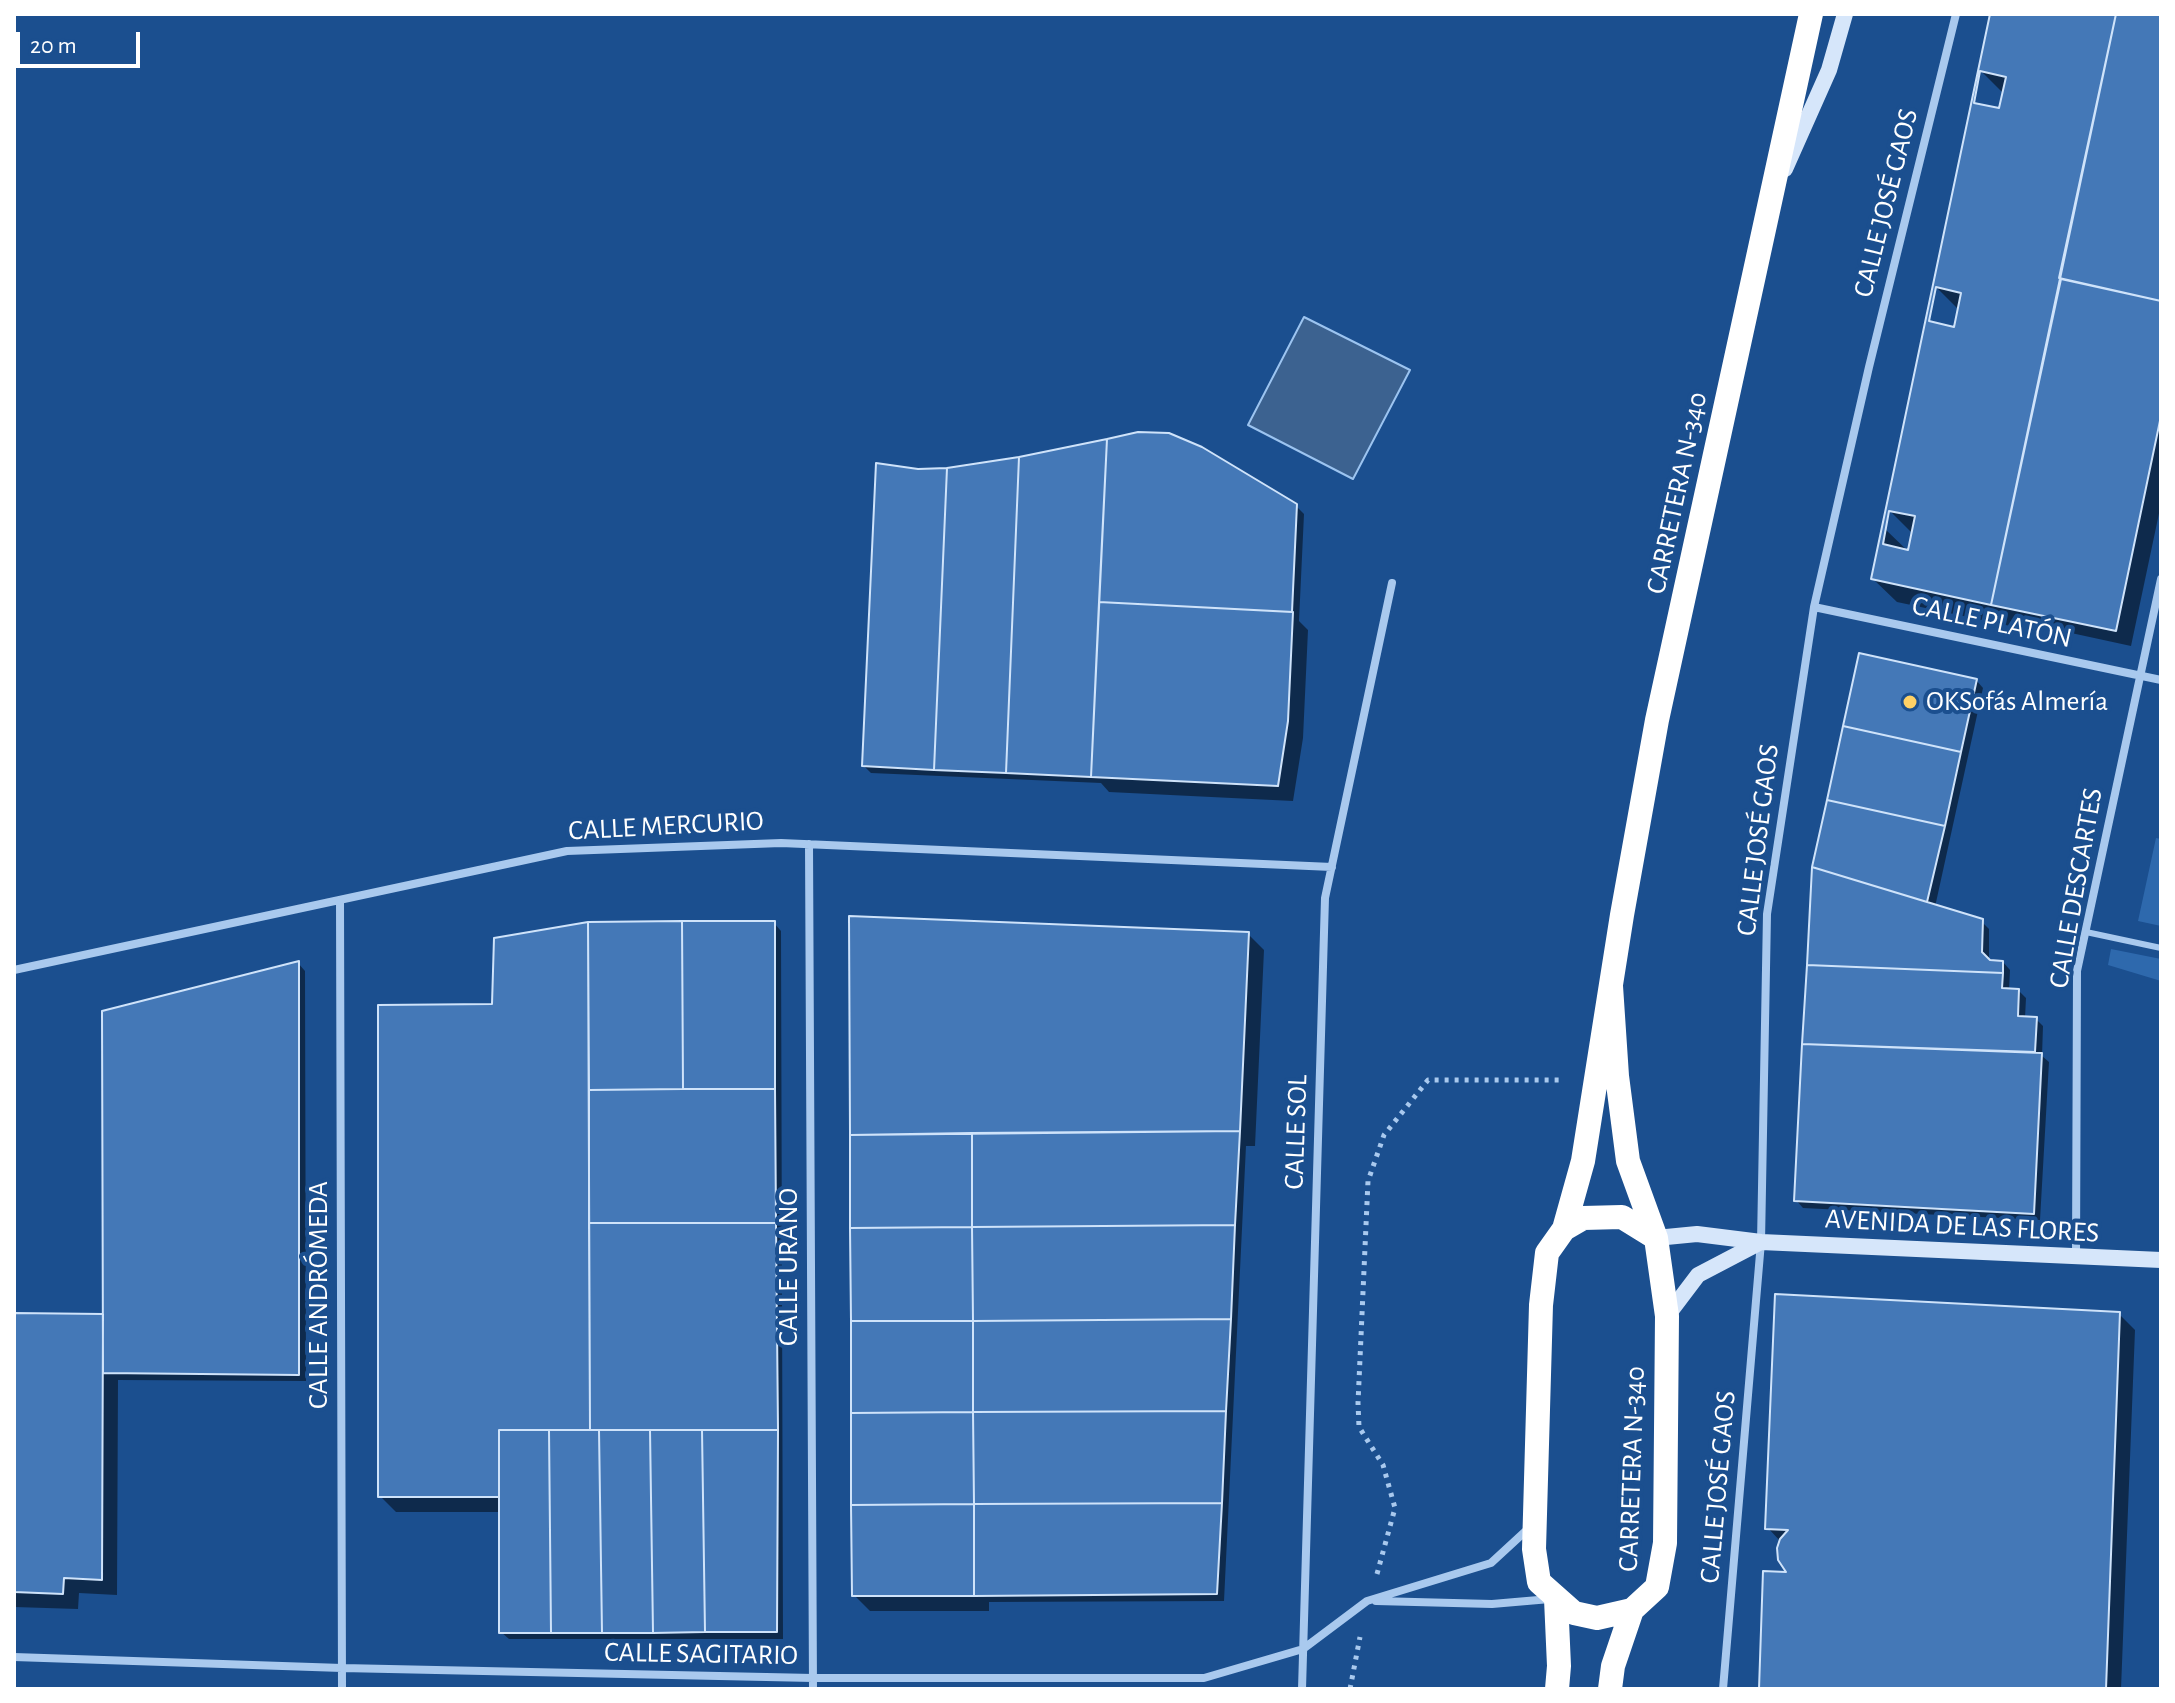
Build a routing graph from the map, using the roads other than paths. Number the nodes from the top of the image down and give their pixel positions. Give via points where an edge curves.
1 (1811, 14) edge
2 (1845, 14) edge
3 (1956, 14) edge
4 (1770, 203) junction
5 (2161, 579) edge
6 (1392, 583) dead end
7 (1814, 607) junction
8 (2140, 676) junction
9 (2161, 680) edge
10 (809, 844) junction
11 (1332, 867) junction
12 (340, 900) junction
13 (2086, 932) junction
14 (2161, 948) edge
15 (14, 970) edge
16 (1611, 986) junction
17 (1564, 1229) junction
18 (1656, 1238) junction
19 (1761, 1242) junction
20 (2076, 1257) junction
21 (2161, 1260) edge
22 (1667, 1316) junction
23 (1535, 1522) junction
24 (1556, 1599) junction
25 (1367, 1601) junction
26 (1632, 1610) junction
27 (1303, 1649) junction
28 (14, 1657) edge
29 (342, 1668) junction
30 (813, 1678) junction
31 (342, 1689) edge
32 (813, 1689) edge
33 (1302, 1689) edge
34 (1557, 1689) edge
35 (1610, 1689) edge
36 (1723, 1689) edge

1 - 4 highway, CARRETERA N-340
2 - 4 street via 1829,70
3 - 7 street, CALLE JOSÉ GAOS
4 - 16 highway, CARRETERA N-340 via 1657,720
5 - 8 street, CALLE DESCARTES
6 - 11 street, CALLE SOL
7 - 8 street, CALLE PLATÓN
7 - 19 street, CALLE JOSÉ GAOS via 1767,914
8 - 9 street, CALLE PLATÓN
8 - 13 street, CALLE DESCARTES
10 - 11 street, CALLE MERCURIO
10 - 12 street, CALLE MERCURIO via 567,851
10 - 30 street, CALLE URANO
11 - 27 street, CALLE SOL via 1324,914
12 - 15 street, CALLE MERCURIO
12 - 29 street, CALLE ANDRÓMEDA
13 - 14 lane
13 - 20 street, CALLE DESCARTES via 2077,971
16 - 17 highway, CARRETERA N-340 via 1583,1161
16 - 18 highway, CARRETERA N-340 via 1628,1161
17 - 18 highway via 1583,1218 1622,1217
17 - 23 highway, CARRETERA N-340 via 1547,1253 1541,1305
18 - 19 street, AVENIDA DE LAS FLORES via 1697,1234
18 - 22 highway, CARRETERA N-340
19 - 20 street, AVENIDA DE LAS FLORES
19 - 22 street via 1698,1275
19 - 36 street, CALLE JOSÉ GAOS
20 - 21 street, AVENIDA DE LAS FLORES
22 - 26 highway, CARRETERA N-340 via 1665,1543 1657,1587
23 - 24 highway, CARRETERA N-340 via 1539,1582
23 - 25 street, CALLE SAGITARIO via 1491,1563
24 - 25 street via 1492,1604
24 - 26 highway, CARRETERA N-340 via 1574,1613 1597,1618
24 - 34 highway, CARRETERA N-340
25 - 27 street, CALLE SAGITARIO
26 - 35 highway
27 - 30 street, CALLE SAGITARIO via 1204,1678
27 - 33 street, CALLE SOL
28 - 29 street, CALLE SAGITARIO
29 - 30 street, CALLE SAGITARIO
29 - 31 street, CALLE ANDRÓMEDA
30 - 32 street, CALLE URANO

